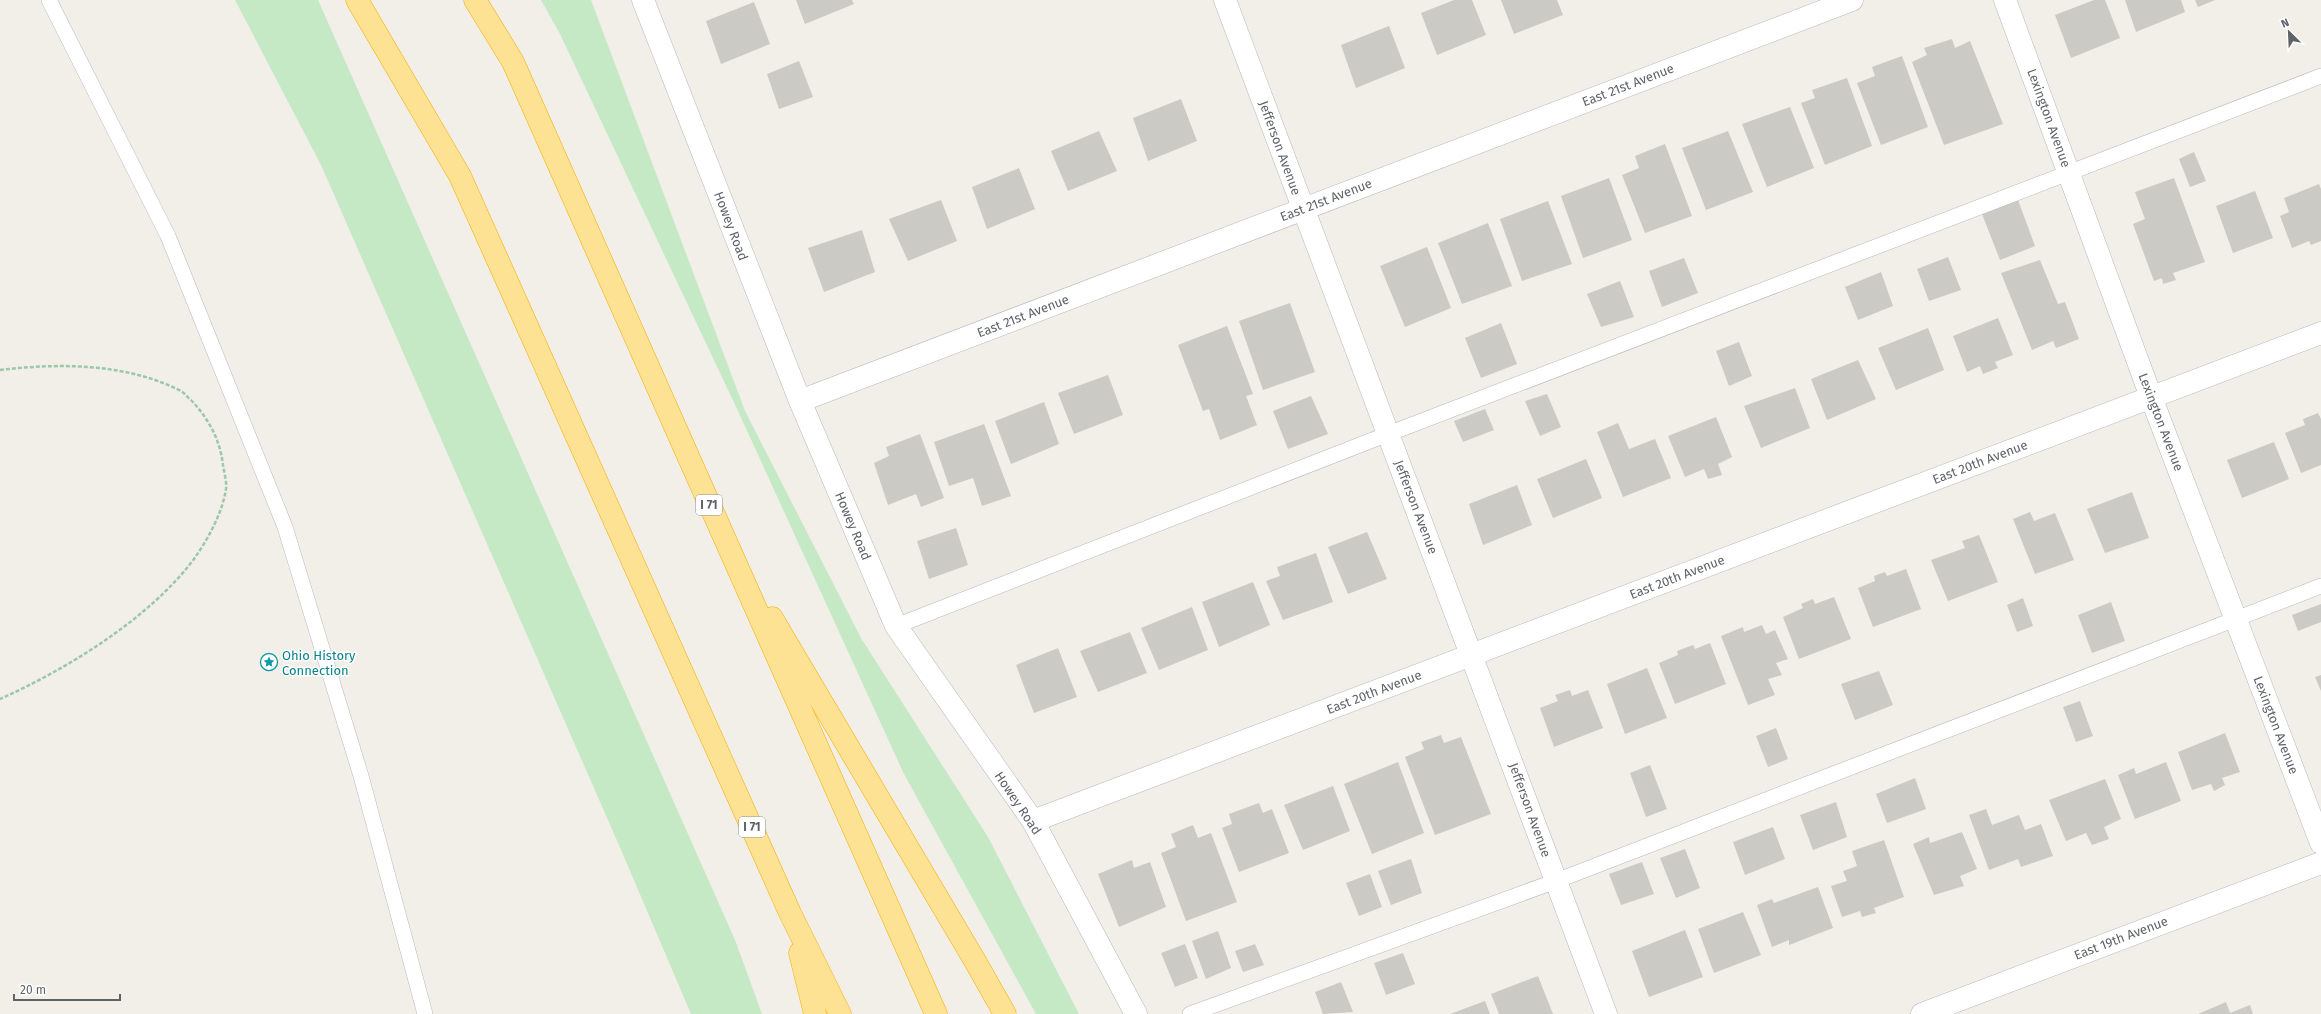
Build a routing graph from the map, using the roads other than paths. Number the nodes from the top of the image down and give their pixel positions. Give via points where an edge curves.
1 (49, 0) edge
2 (357, 0) edge
3 (476, 0) edge
4 (643, 0) edge
5 (1225, 0) edge
6 (1852, 0) edge
7 (2005, 0) edge
8 (2321, 76) edge
9 (2068, 172) junction
10 (1302, 209) junction
11 (2321, 333) edge
12 (2151, 397) junction
13 (800, 401) junction
14 (1388, 434) junction
15 (722, 534) junction
16 (2321, 586) edge
17 (2236, 619) junction
18 (896, 626) junction
19 (1473, 654) junction
20 (1033, 821) junction
21 (2321, 843) edge
22 (2321, 862) edge
23 (1556, 881) junction
24 (790, 913) junction
25 (425, 1014) edge
26 (815, 1014) edge
27 (840, 1014) edge
28 (936, 1014) edge
29 (1005, 1014) edge
30 (1136, 1014) edge
31 (1190, 1014) edge
32 (1606, 1014) edge
33 (1922, 1014) edge

1 - 25 lane via 168,236 285,527 361,776
2 - 24 highway, I 71 via 460,176
3 - 15 highway, I 71 via 513,62
4 - 13 street, Howey Road
5 - 10 street, Jefferson Avenue
6 - 10 street, East 21st Avenue
7 - 9 street, Lexington Avenue
8 - 9 lane
9 - 12 street, Lexington Avenue
9 - 14 lane
10 - 13 street, East 21st Avenue
10 - 14 street, Jefferson Avenue
11 - 12 street, East 20th Avenue
12 - 17 street, Lexington Avenue
12 - 19 street, East 20th Avenue
13 - 18 street, Howey Road
14 - 18 lane
14 - 19 street, Jefferson Avenue
15 - 28 highway, I 71
15 - 29 highway
16 - 17 lane
17 - 21 street, Lexington Avenue
17 - 23 lane
18 - 20 street, Howey Road
19 - 20 street, East 20th Avenue
19 - 23 street, Jefferson Avenue
20 - 30 street, Howey Road
22 - 33 street, East 19th Avenue
23 - 31 lane
23 - 32 street, Jefferson Avenue
24 - 26 highway
24 - 27 highway, I 71

